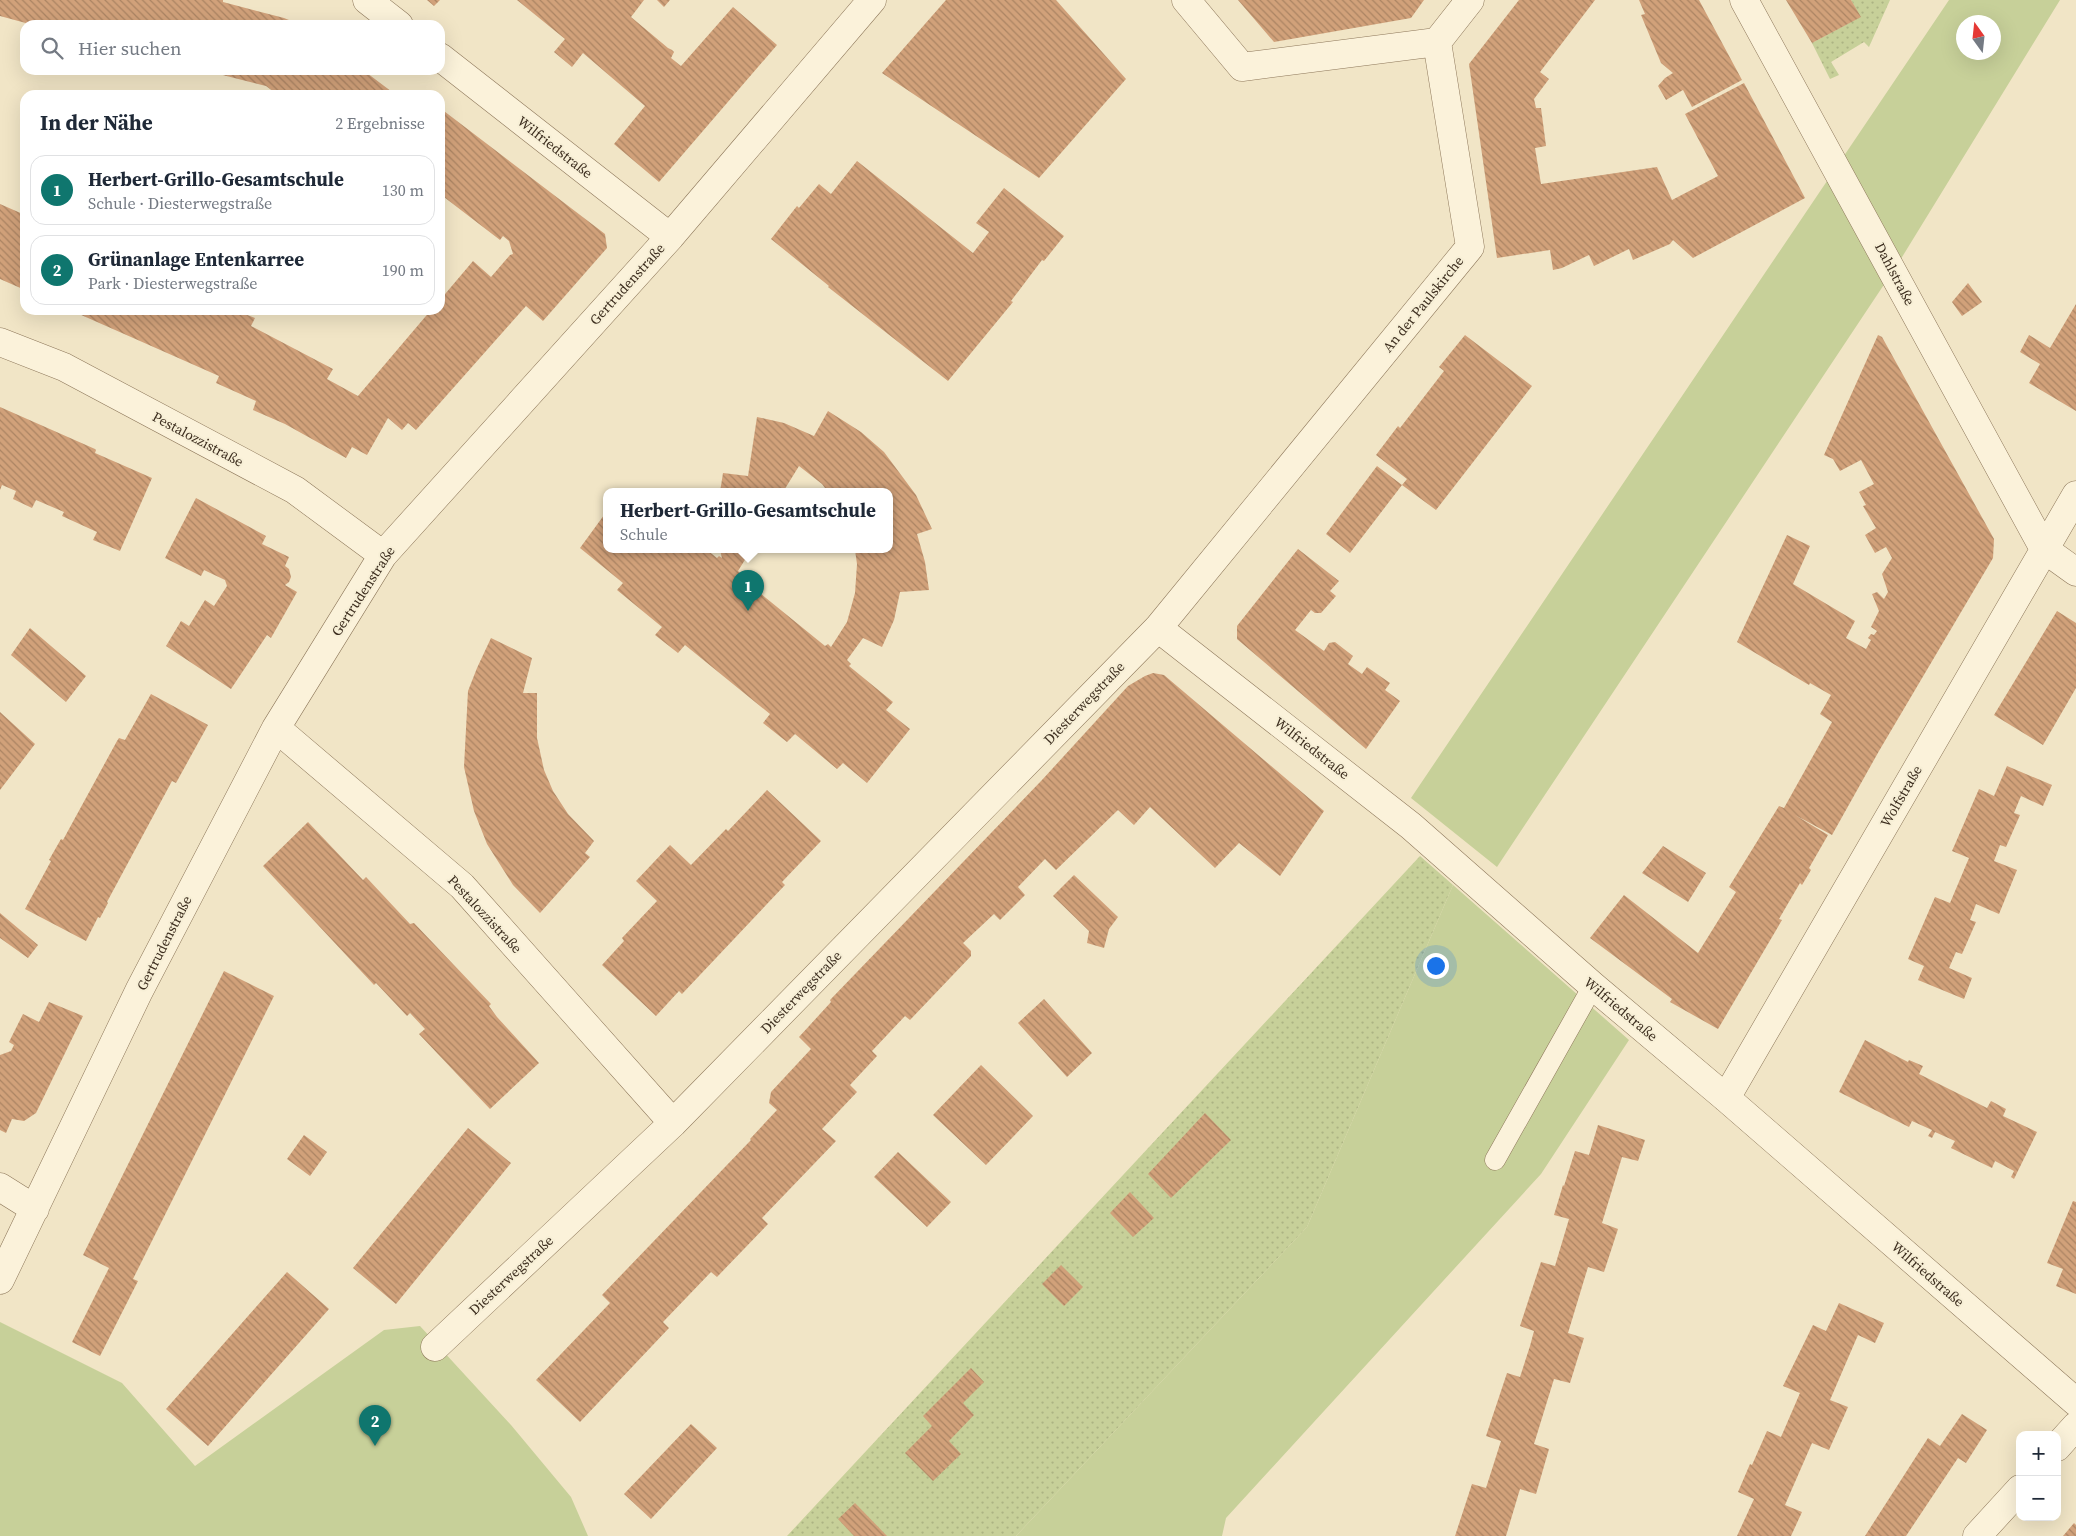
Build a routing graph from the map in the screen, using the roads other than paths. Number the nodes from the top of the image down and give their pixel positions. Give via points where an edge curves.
1 (367, 0) edge
2 (872, 0) edge
3 (1186, 0) edge
4 (1470, 0) edge
5 (1744, 0) edge
6 (393, 20) edge
7 (1437, 42) junction
8 (445, 61) edge
9 (670, 237) junction
10 (0, 342) edge
11 (2076, 495) edge
12 (2044, 549) junction
13 (384, 556) junction
14 (2076, 572) edge
15 (1158, 628) junction
16 (276, 728) junction
17 (1593, 986) junction
18 (1726, 1098) junction
19 (673, 1123) junction
20 (1495, 1160) dead end
21 (0, 1187) edge
22 (36, 1209) junction
23 (0, 1280) edge
24 (435, 1347) dead end
25 (2076, 1402) edge
26 (2076, 1426) edge
27 (2061, 1443) edge
28 (2016, 1492) edge
29 (1977, 1536) edge

1 - 6 street
2 - 9 street, Gertrudenstraße
3 - 7 street via 1242,67
4 - 7 street
5 - 12 street, Dahlstraße
7 - 15 street, An der Paulskirche via 1470,247
8 - 9 street, Wilfriedstraße
9 - 13 street, Gertrudenstraße
10 - 13 street, Pestalozzistraße via 64,368 295,490
11 - 12 street, Wolfstraße
12 - 14 street
12 - 18 street, Wolfstraße
13 - 16 street, Gertrudenstraße
15 - 17 street, Wilfriedstraße via 1412,826
15 - 19 street, Diesterwegstraße
16 - 19 street, Pestalozzistraße via 462,886
16 - 22 street, Gertrudenstraße via 139,991
17 - 18 street, Wilfriedstraße
17 - 20 lane
18 - 25 street, Wilfriedstraße
19 - 24 street, Diesterwegstraße
21 - 22 street
22 - 23 street, Gertrudenstraße
26 - 27 street
28 - 29 street

